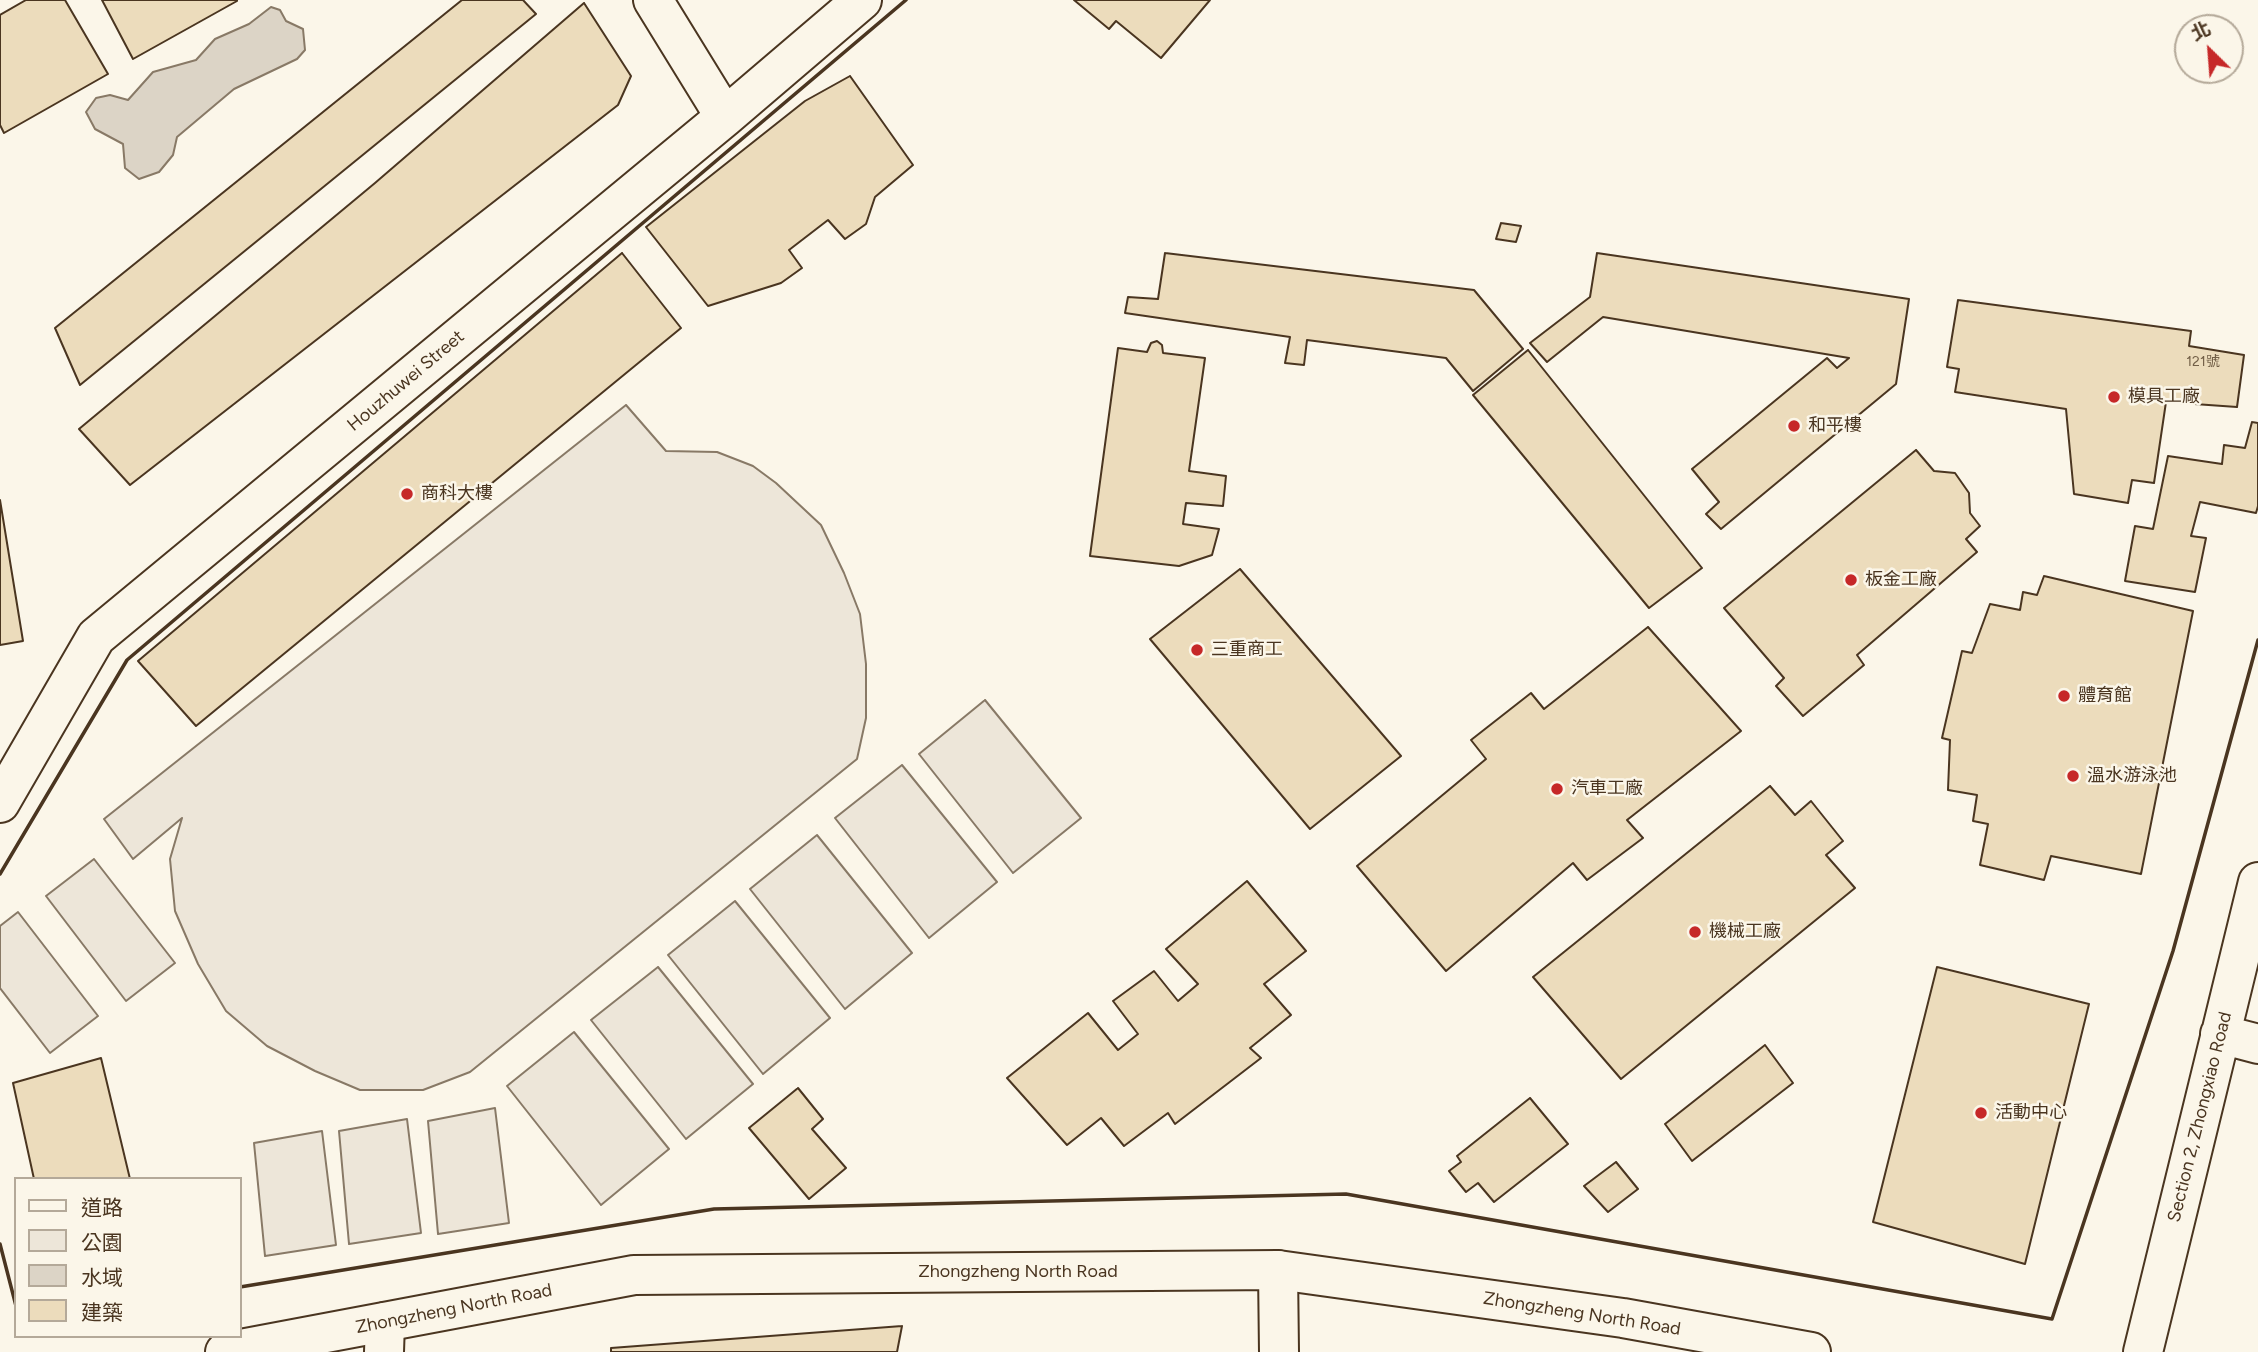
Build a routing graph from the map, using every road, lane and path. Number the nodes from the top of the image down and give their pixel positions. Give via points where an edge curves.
1 (653, 0) edge
2 (862, 0) edge
3 (725, 117) junction
4 (0, 803) edge
5 (2258, 883) edge
6 (2220, 1034) junction
7 (2258, 1044) edge
8 (1278, 1270) junction
9 (384, 1337) edge
10 (225, 1352) edge
11 (1279, 1352) edge
12 (1811, 1352) edge
13 (2143, 1352) edge

1 - 3 street
2 - 3 street, Houzhuwei Street
3 - 4 street, Houzhuwei Street via 96,637
5 - 6 street, Section 2, Zhongxiao Road
6 - 7 street
6 - 13 street, Section 2, Zhongxiao Road
8 - 9 street, Zhongzheng North Road via 634,1275
8 - 11 street
8 - 12 street, Zhongzheng North Road via 1623,1318
9 - 10 street, Zhongzheng North Road

